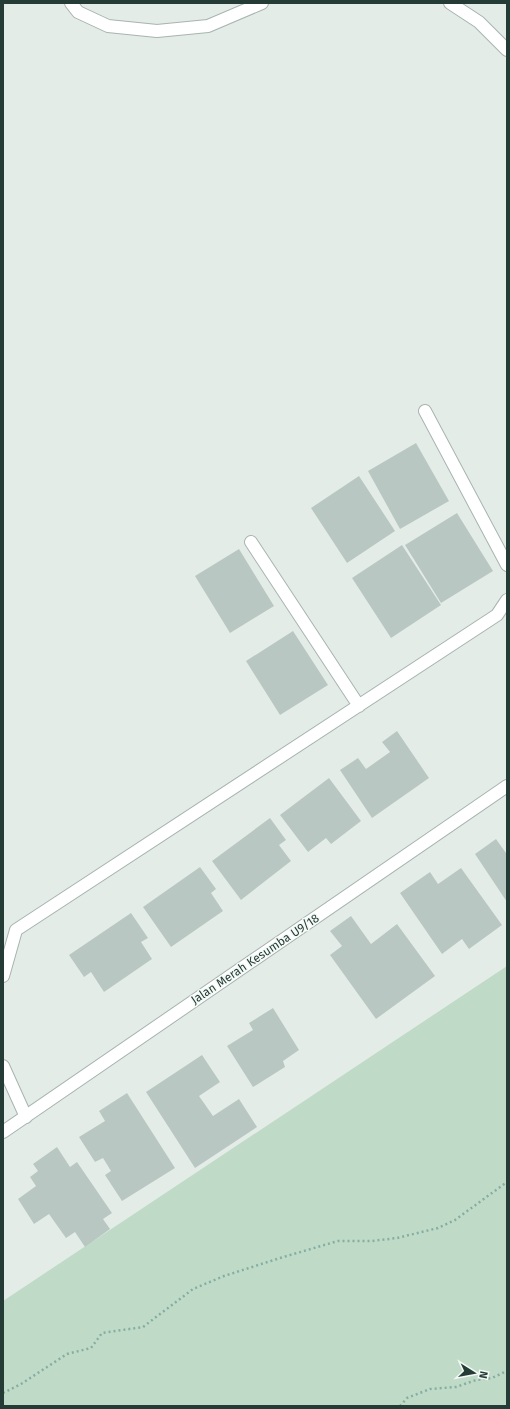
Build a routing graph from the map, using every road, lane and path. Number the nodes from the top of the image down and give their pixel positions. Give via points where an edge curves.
1 (71, 3) edge
2 (262, 3) edge
3 (450, 3) edge
4 (507, 50) edge
5 (425, 411) dead end
6 (251, 542) dead end
7 (507, 565) edge
8 (507, 600) edge
9 (359, 706) junction
10 (507, 786) edge
11 (3, 976) edge
12 (3, 1066) edge
13 (26, 1117) junction
14 (3, 1132) edge
15 (507, 1182) edge
16 (507, 1371) edge
17 (3, 1394) edge
18 (400, 1406) edge

1 - 2 street via 78,12 108,26 157,31 208,26
3 - 4 street via 479,22
5 - 7 street
6 - 9 street
8 - 9 street via 497,615
9 - 11 street via 16,930
10 - 13 street, Jalan Merah Kesumba U9/18
12 - 13 street
13 - 14 street, Jalan Merah Kesumba U9/18
15 - 17 path via 455,1220 438,1228 397,1238 338,1241 224,1276 193,1289 143,1327 102,1333 92,1348 67,1354
16 - 18 path via 492,1378 456,1387 430,1389 407,1398

